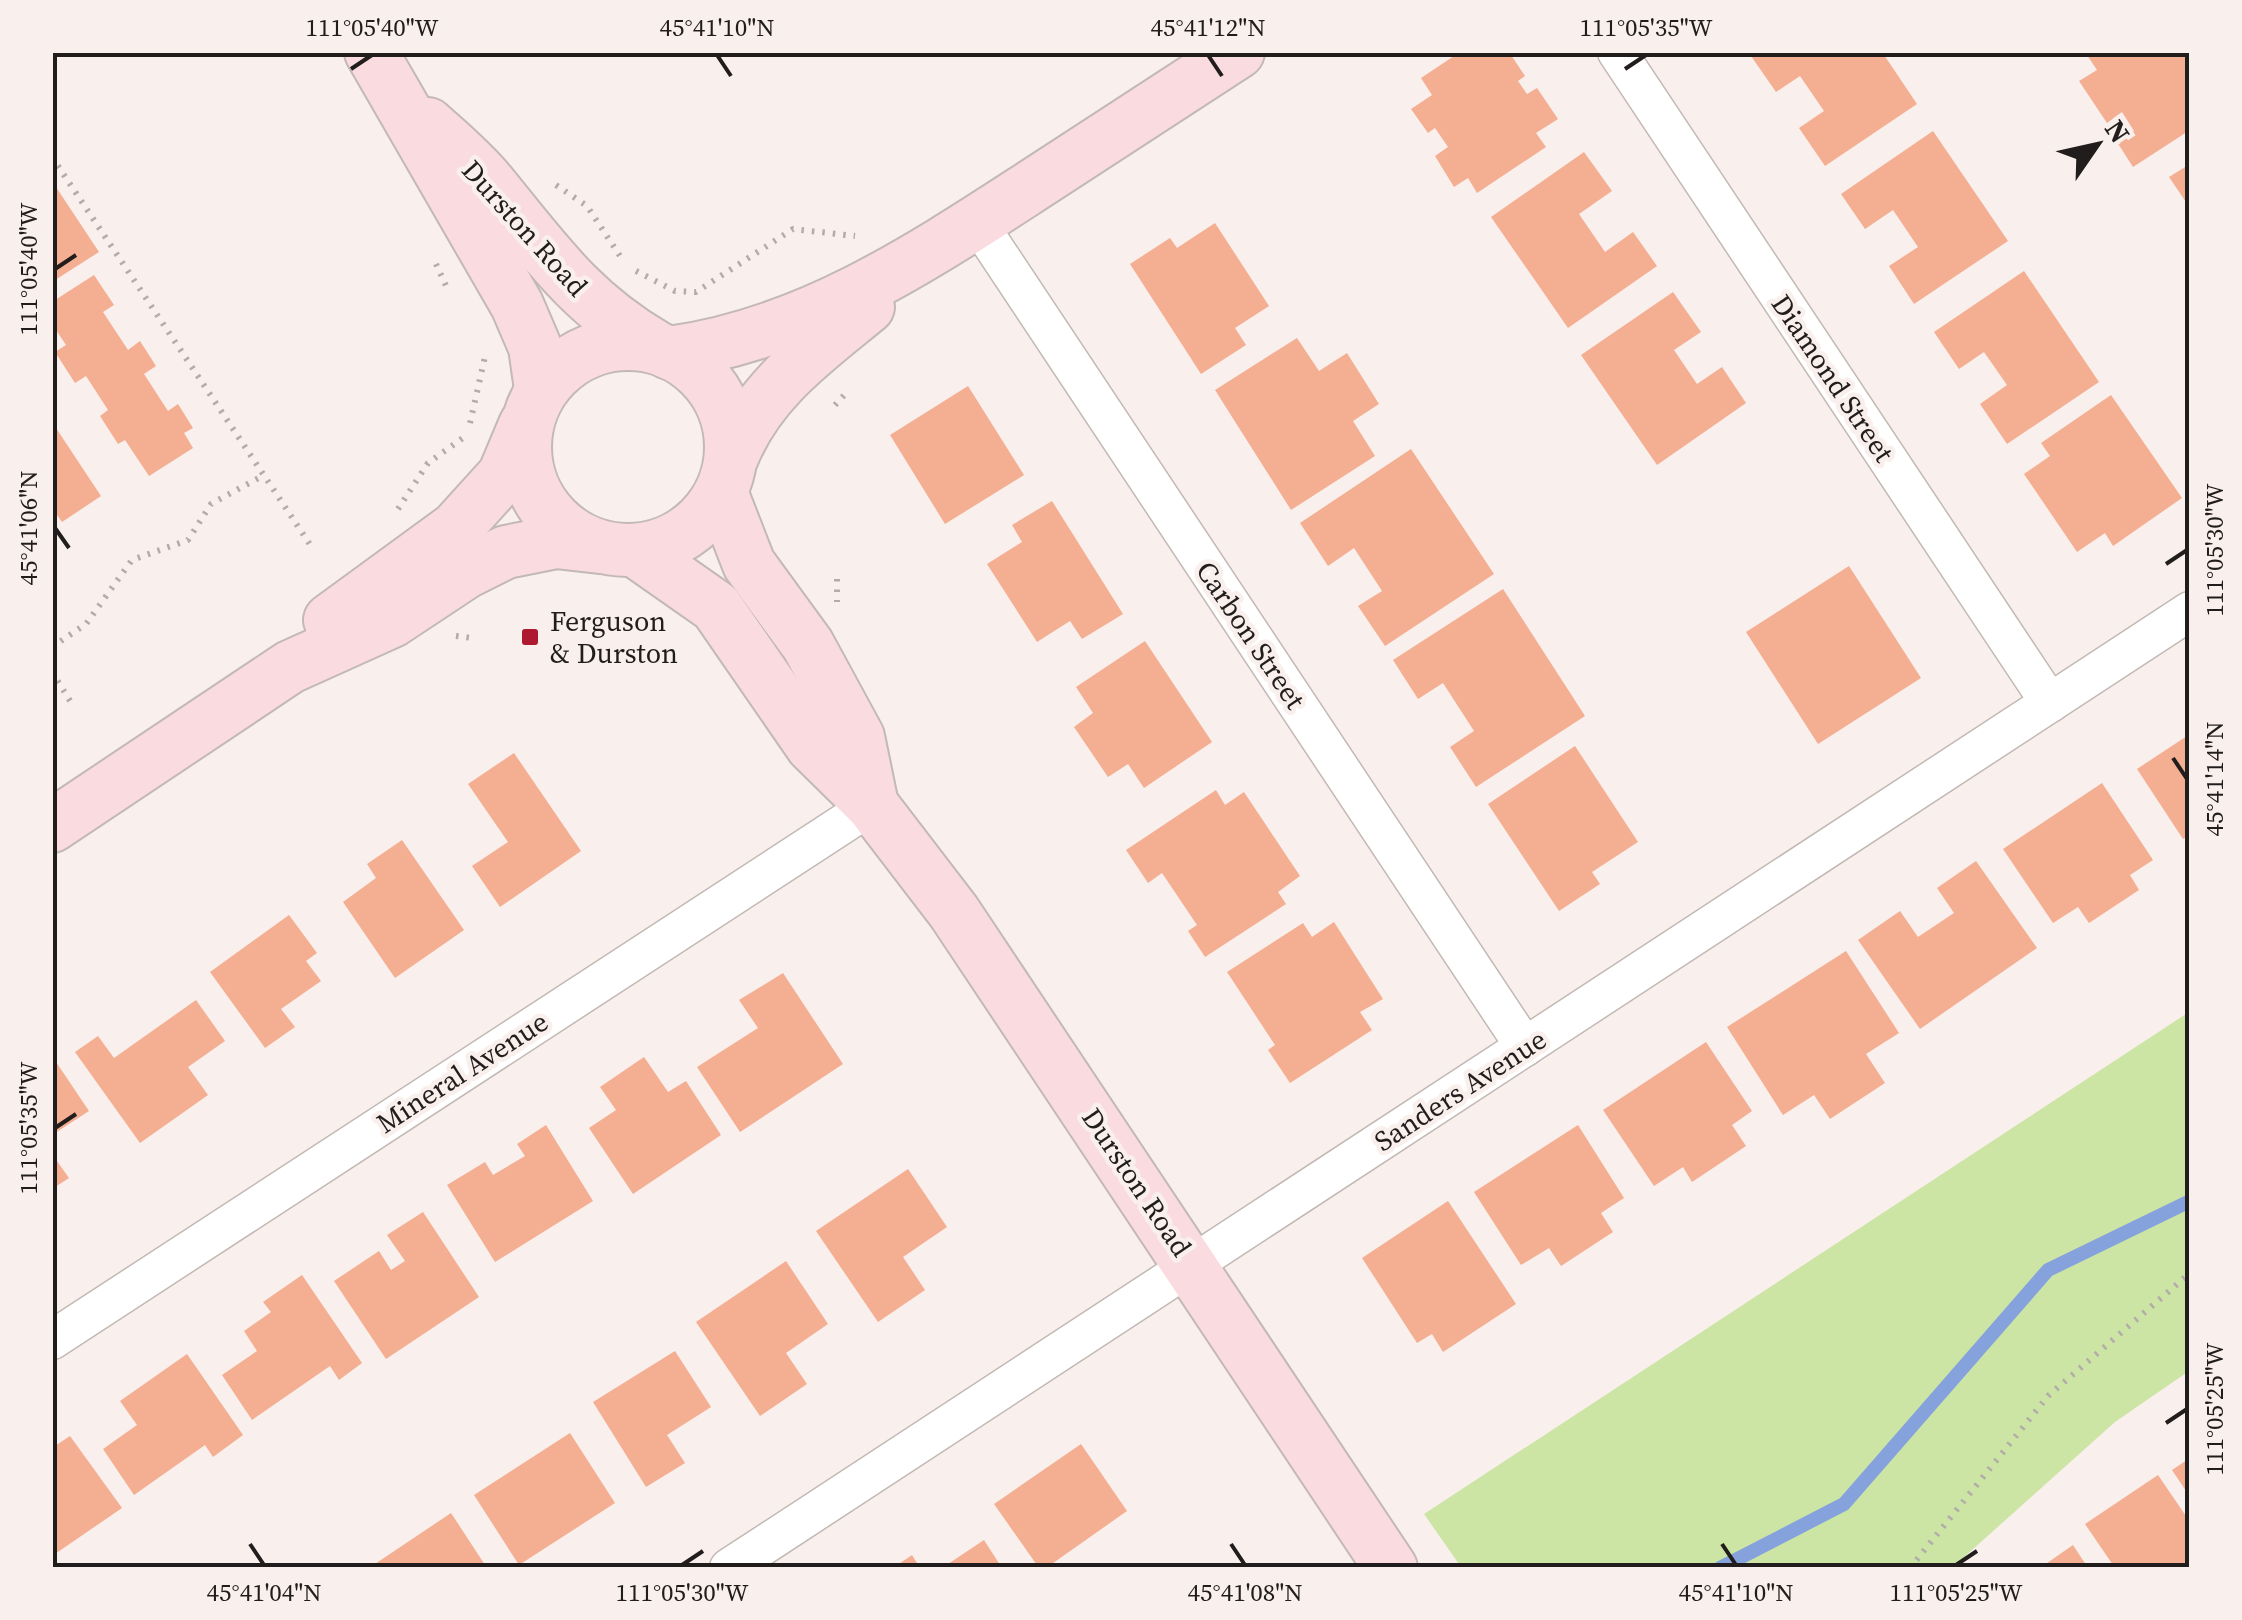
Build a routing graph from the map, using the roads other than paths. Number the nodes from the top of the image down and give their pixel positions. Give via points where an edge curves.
1 (372, 52) edge
2 (1238, 52) edge
3 (1617, 52) edge
4 (402, 99) junction
5 (959, 234) junction
6 (663, 350) junction
7 (535, 404) junction
8 (727, 475) junction
9 (618, 549) junction
10 (2190, 611) edge
11 (290, 667) junction
12 (2050, 703) junction
13 (872, 805) junction
14 (52, 826) edge
15 (1525, 1047) junction
16 (1193, 1266) junction
17 (52, 1340) edge
18 (729, 1568) edge
19 (1391, 1568) edge

1 - 4 street, Durston Road
2 - 5 street
3 - 12 street, Diamond Street
4 - 6 street, Durston Road via 488,181 564,279 615,323
4 - 7 street, Durston Road via 536,347
5 - 6 street via 818,311 741,342
5 - 8 street via 768,392 742,431
5 - 15 street, Carbon Street
6 - 7 street via 624,342 592,349 563,365
6 - 8 street via 689,362 714,388 729,422
7 - 9 street via 524,451 546,511 570,534
7 - 11 street via 504,475 456,528 324,624
8 - 9 street via 701,522 671,542
8 - 13 street, Durston Road via 750,564 808,645 858,738
9 - 11 street via 556,542 506,552 392,621
9 - 13 street, Durston Road via 716,607 812,746
10 - 12 street, Sanders Avenue
11 - 14 street
12 - 15 street, Sanders Avenue
13 - 16 street, Durston Road via 954,912
13 - 17 street, Mineral Avenue
15 - 16 street, Sanders Avenue
16 - 18 street, Sanders Avenue
16 - 19 street, Durston Road

